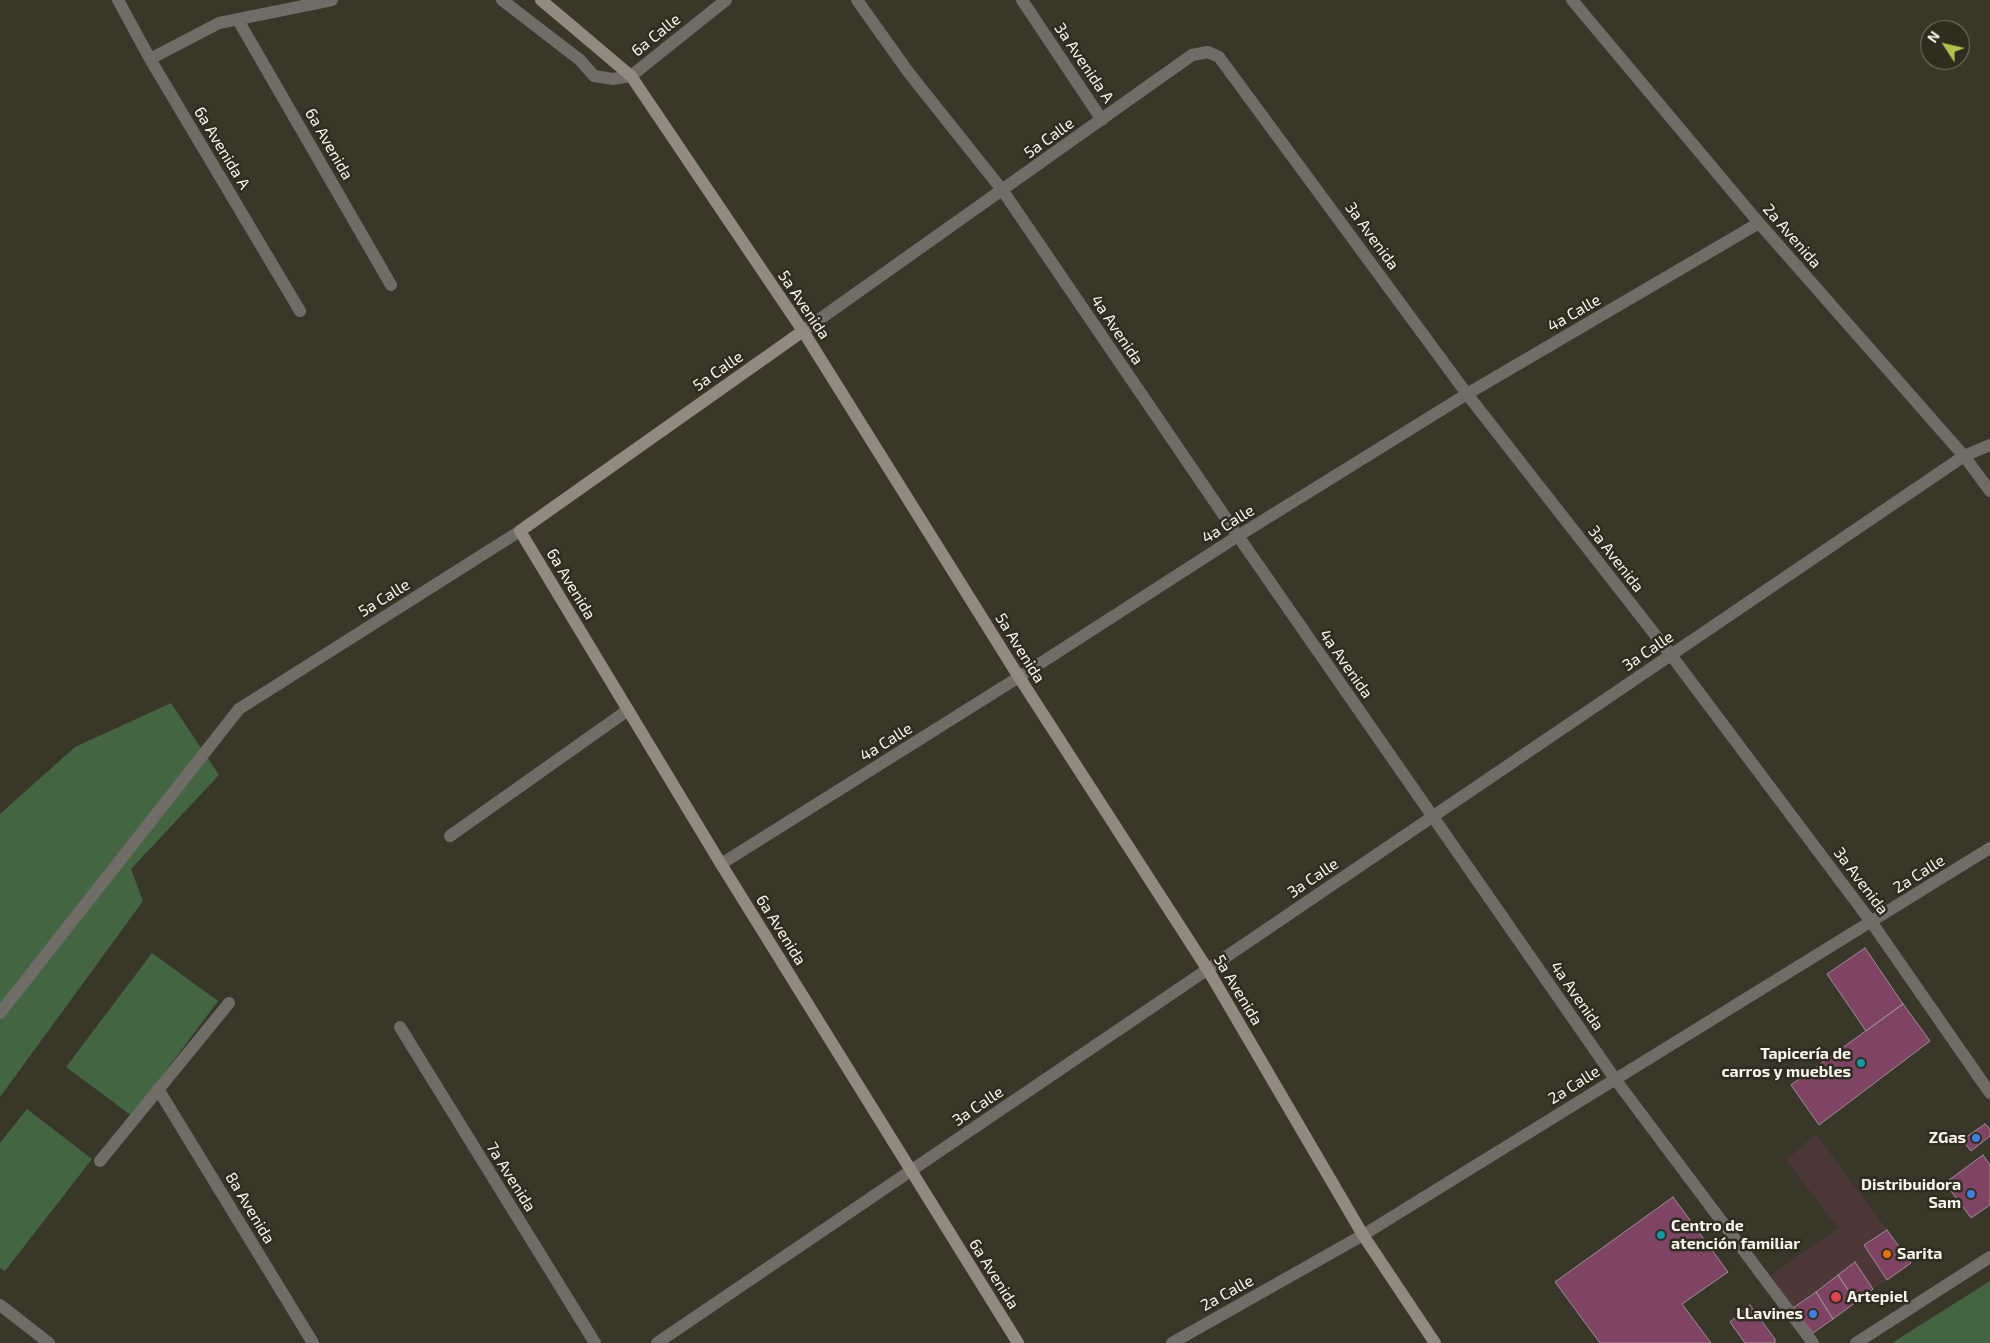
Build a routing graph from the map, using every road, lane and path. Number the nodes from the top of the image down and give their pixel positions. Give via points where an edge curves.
1 (118, 0) edge
2 (332, 0) edge
3 (502, 0) edge
4 (541, 0) edge
5 (726, 0) edge
6 (857, 0) edge
7 (1022, 0) edge
8 (1572, 0) edge
9 (238, 20) junction
10 (1208, 52) joint
11 (150, 59) junction
12 (631, 76) junction
13 (1102, 120) junction
14 (1003, 191) junction
15 (1759, 224) junction
16 (391, 285) dead end
17 (300, 311) dead end
18 (803, 331) junction
19 (1467, 394) junction
20 (1990, 445) edge
21 (1964, 456) junction
22 (1990, 491) edge
23 (520, 531) junction
24 (1238, 536) junction
25 (1671, 655) junction
26 (1019, 677) junction
27 (628, 710) junction
28 (1432, 818) junction
29 (450, 836) dead end
30 (1990, 848) edge
31 (721, 864) junction
32 (1872, 923) junction
33 (1208, 970) junction
34 (229, 1002) dead end
35 (0, 1013) edge
36 (400, 1027) dead end
37 (1614, 1079) junction
38 (158, 1089) junction
39 (1990, 1093) edge
40 (100, 1161) dead end
41 (912, 1171) junction
42 (1363, 1234) junction
43 (1990, 1257) edge
44 (0, 1306) edge
45 (49, 1343) edge
46 (313, 1343) edge
47 (595, 1343) edge
48 (657, 1343) edge
49 (1018, 1343) edge
50 (1172, 1343) edge
51 (1435, 1343) edge
52 (1813, 1343) edge
53 (1856, 1343) edge

1 - 11 street, 6a Avenida A
2 - 9 street
3 - 12 street via 580,60 594,76 613,79
4 - 12 street, 5a Avenida
5 - 12 street, 6a Calle
6 - 14 street, 4a Avenida via 909,73
7 - 13 street, 3a Avenida A
8 - 15 street, 2a Avenida
9 - 11 street via 219,23
9 - 16 street, 6a Avenida
10 - 13 street, 5a Calle via 1192,55
10 - 19 street, 3a Avenida via 1223,60
11 - 17 street, 6a Avenida A
12 - 18 street, 5a Avenida
13 - 14 street, 5a Calle
14 - 18 street, 5a Calle
14 - 24 street, 4a Avenida
15 - 19 street, 4a Calle
15 - 21 street, 2a Avenida
18 - 23 street, 5a Calle
18 - 26 street, 5a Avenida
19 - 24 street, 4a Calle
19 - 25 street, 3a Avenida
20 - 21 street, 3a Calle
21 - 22 street, 2a Avenida
21 - 25 street, 3a Calle
23 - 27 street, 6a Avenida
23 - 35 street, 5a Calle via 239,709
24 - 26 street, 4a Calle
24 - 28 street, 4a Avenida
25 - 28 street, 3a Calle
25 - 32 street, 3a Avenida
26 - 31 street, 4a Calle
26 - 33 street, 5a Avenida
27 - 29 street
27 - 31 street, 6a Avenida
28 - 33 street, 3a Calle
28 - 37 street, 4a Avenida
30 - 32 street, 2a Calle
31 - 41 street, 6a Avenida
32 - 37 street, 2a Calle
32 - 39 street, 3a Avenida
33 - 41 street, 3a Calle
33 - 42 street, 5a Avenida
34 - 38 street
36 - 47 street, 7a Avenida
37 - 42 street, 2a Calle
37 - 52 street, 4a Avenida
38 - 40 street
38 - 46 street, 8a Avenida
41 - 48 street, 3a Calle
41 - 49 street, 6a Avenida
42 - 50 street, 2a Calle
42 - 51 street, 5a Avenida
43 - 53 street
44 - 45 street

